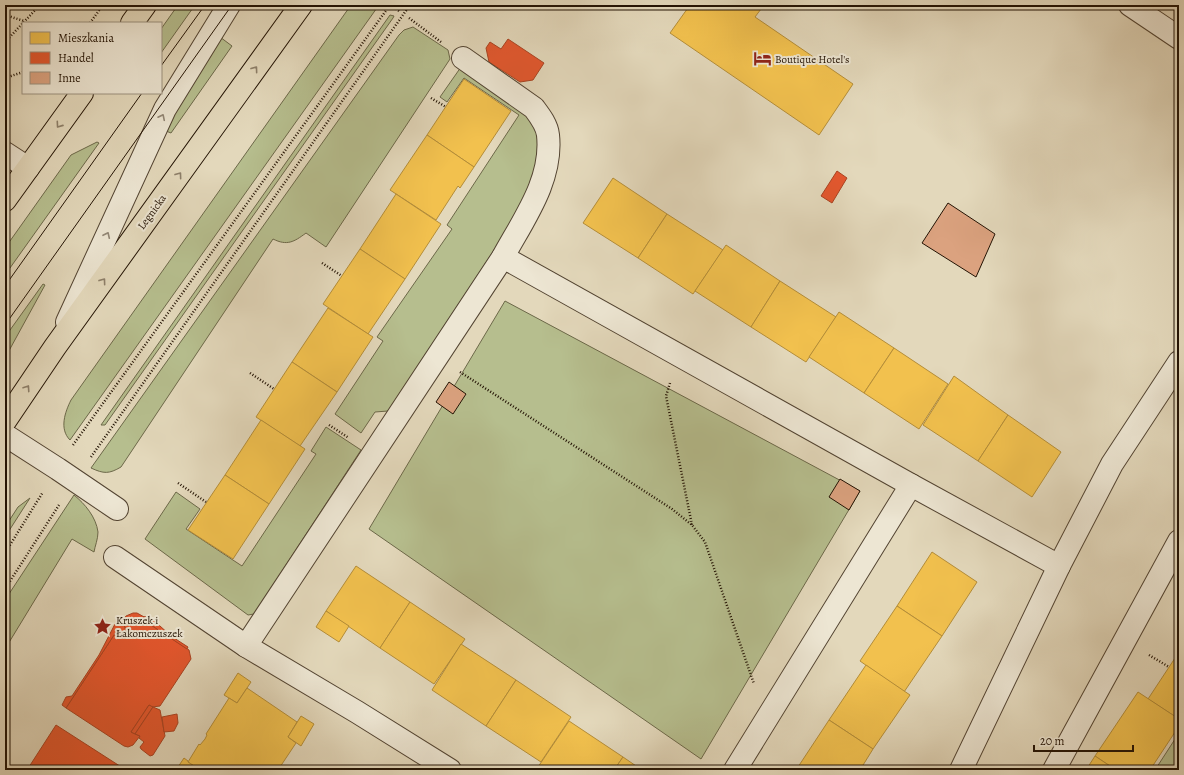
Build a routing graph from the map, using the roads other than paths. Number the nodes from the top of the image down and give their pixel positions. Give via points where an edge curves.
1 (145, 5) edge
2 (229, 5) edge
3 (301, 5) edge
4 (1130, 5) edge
5 (133, 22) edge
6 (1179, 38) edge
7 (463, 58) road end
8 (81, 94) edge
9 (5, 153) edge
10 (28, 168) junction
11 (5, 200) edge
12 (503, 257) junction
13 (56, 346) junction
14 (1179, 362) edge
15 (5, 421) edge
16 (5, 435) edge
17 (910, 485) junction
18 (117, 510) dead end
19 (1179, 541) edge
20 (115, 557) dead end
21 (1059, 566) junction
22 (246, 646) junction
23 (450, 770) edge
24 (735, 770) edge
25 (960, 770) edge
26 (1054, 770) edge

1 - 5 main road
13 -> 2 street via 166,110
13 -> 3 main road, Legnicka
4 - 6 street
7 - 12 street via 534,108 542,118 548,134 548,155 542,185
8 -> 10 main road
9 - 10 street
10 - 11 main road
12 - 17 street
12 - 22 street
15 -> 13 main road, Legnicka
14 - 21 street via 1112,464
16 - 18 street
17 - 21 street
17 - 24 street
19 - 26 street
20 - 22 street
21 - 25 street
22 - 23 street

